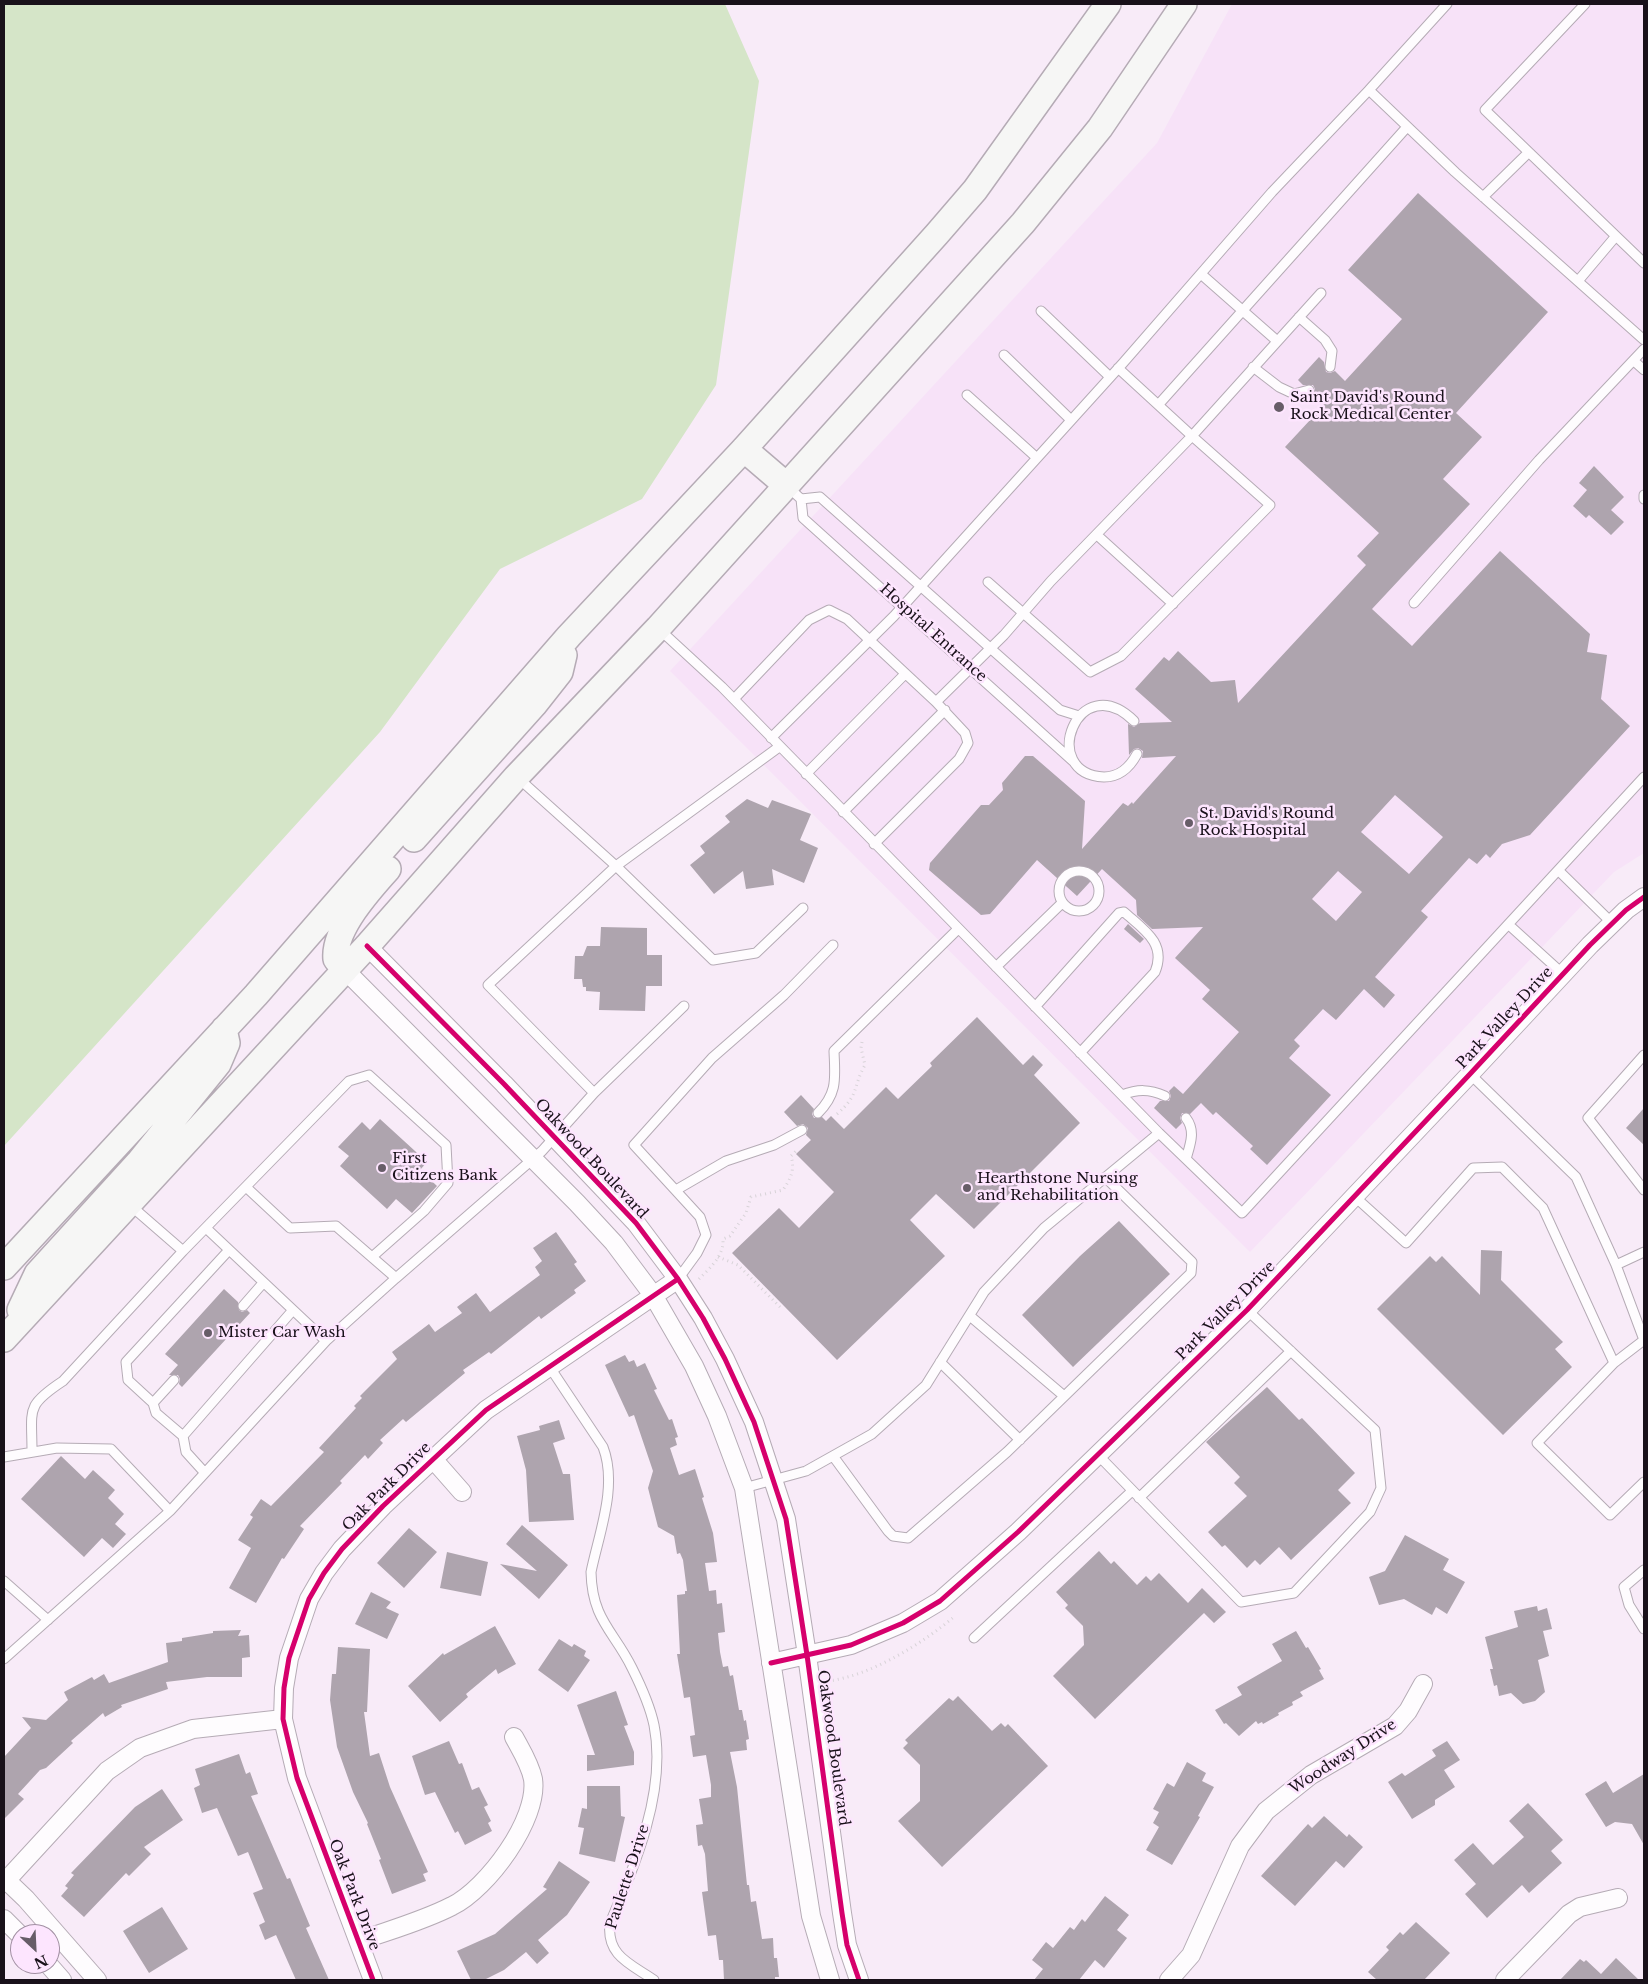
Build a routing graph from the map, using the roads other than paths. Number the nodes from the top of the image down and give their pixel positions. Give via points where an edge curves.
1 (1108, 4) edge
2 (1184, 4) edge
3 (1447, 4) edge
4 (1585, 4) edge
5 (1368, 90) junction
6 (1407, 127) junction
7 (1528, 153) junction
8 (1483, 197) junction
9 (1616, 236) junction
10 (1644, 263) edge
11 (1201, 274) junction
12 (1578, 281) junction
13 (1321, 293) dead end
14 (1242, 310) junction
15 (1041, 311) dead end
16 (1299, 317) junction
17 (1276, 340) junction
18 (1644, 340) edge
19 (1644, 349) edge
20 (1004, 355) dead end
21 (1634, 361) junction
22 (1253, 367) junction
23 (1330, 367) dead end
24 (1118, 368) junction
25 (1644, 370) edge
26 (1110, 377) junction
27 (1309, 390) dead end
28 (967, 395) dead end
29 (1159, 404) junction
30 (1071, 420) junction
31 (1192, 436) junction
32 (744, 450) junction
33 (1037, 458) junction
34 (793, 492) junction
35 (1644, 495) edge
36 (1644, 499) edge
37 (1098, 534) junction
38 (988, 582) dead end
39 (919, 587) junction
40 (1414, 602) dead end
41 (1172, 604) junction
42 (903, 605) junction
43 (1024, 613) junction
44 (658, 628) junction
45 (569, 636) junction
46 (870, 641) junction
47 (989, 649) junction
48 (970, 667) junction
49 (905, 674) junction
50 (734, 699) junction
51 (936, 702) junction
52 (945, 710) junction
53 (1078, 716) junction
54 (1134, 721) dead end
55 (771, 738) junction
56 (779, 747) junction
57 (1137, 754) dead end
58 (1075, 763) junction
59 (806, 774) junction
60 (516, 777) junction
61 (1644, 777) edge
62 (843, 812) junction
63 (874, 844) junction
64 (616, 866) junction
65 (1559, 871) junction
66 (1644, 897) edge
67 (1062, 902) junction
68 (803, 908) dead end
69 (1612, 923) junction
70 (1509, 925) junction
71 (958, 929) junction
72 (833, 945) dead end
73 (367, 946) junction
74 (996, 967) junction
75 (345, 970) junction
76 (1563, 974) junction
77 (684, 1006) dead end
78 (1035, 1007) junction
79 (224, 1029) junction
80 (1080, 1053) junction
81 (1644, 1055) edge
82 (1470, 1074) junction
83 (594, 1093) junction
84 (1122, 1095) junction
85 (1165, 1096) dead end
86 (818, 1113) dead end
87 (1186, 1118) dead end
88 (802, 1130) dead end
89 (1159, 1133) junction
90 (555, 1138) junction
91 (533, 1158) junction
92 (1186, 1159) junction
93 (1105, 1177) junction
94 (246, 1188) junction
95 (676, 1190) junction
96 (1644, 1190) edge
97 (1354, 1196) junction
98 (129, 1204) junction
99 (206, 1228) junction
100 (228, 1250) junction
101 (183, 1251) junction
102 (1644, 1252) edge
103 (372, 1257) junction
104 (1616, 1265) junction
105 (4, 1267) edge
106 (396, 1278) junction
107 (678, 1279) junction
108 (264, 1283) junction
109 (653, 1296) junction
110 (243, 1306) dead end
111 (293, 1310) junction
112 (1247, 1310) junction
113 (970, 1316) junction
114 (6, 1337) edge
115 (1644, 1340) edge
116 (326, 1342) junction
117 (1291, 1352) junction
118 (940, 1362) junction
119 (1614, 1363) junction
120 (549, 1366) junction
121 (174, 1380) dead end
122 (1064, 1396) junction
123 (153, 1403) junction
124 (183, 1436) junction
125 (1020, 1440) junction
126 (32, 1452) junction
127 (1098, 1455) junction
128 (833, 1456) junction
129 (4, 1457) edge
130 (433, 1459) junction
131 (205, 1473) junction
132 (774, 1480) junction
133 (1644, 1482) edge
134 (744, 1488) junction
135 (462, 1492) dead end
136 (1135, 1494) junction
137 (170, 1511) junction
138 (1644, 1570) edge
139 (4, 1581) edge
140 (48, 1620) junction
141 (1644, 1629) edge
142 (974, 1638) dead end
143 (807, 1655) junction
144 (4, 1659) edge
145 (771, 1663) junction
146 (1423, 1684) dead end
147 (283, 1719) junction
148 (514, 1737) dead end
149 (4, 1880) edge
150 (1618, 1898) dead end
151 (359, 1941) junction
152 (97, 1980) edge
153 (372, 1980) edge
154 (654, 1980) edge
155 (830, 1980) edge
156 (859, 1980) edge
157 (1169, 1980) edge
158 (1505, 1980) edge

1 - 32 main road via 975,190
2 - 34 main road via 1100,128
3 - 5 lane
4 - 7 lane via 1486,110
5 - 6 lane
5 - 11 lane via 1272,192
6 - 8 lane
6 - 14 lane
7 - 8 lane
7 - 9 lane
8 - 12 lane
9 - 10 lane
9 - 12 lane
11 - 14 lane
11 - 24 lane
12 - 18 lane
13 - 16 lane
14 - 17 lane
14 - 29 lane
15 - 26 lane
16 - 17 lane
16 - 23 lane via 1325,340 1332,351
17 - 22 lane
19 - 21 lane
20 - 30 lane
21 - 25 lane
21 - 40 lane via 1539,460
22 - 27 lane via 1294,394
22 - 31 lane
24 - 26 lane
24 - 29 lane
26 - 30 lane
28 - 33 lane
29 - 31 lane
30 - 33 lane
31 - 37 lane
31 - 41 lane via 1270,505
32 - 34 main road
32 - 45 main road
33 - 39 lane
34 - 39 lane, Hospital Entrance via 820,497
34 - 42 lane, Hospital Entrance via 803,518
34 - 44 main road
35 - 36 lane
37 - 41 lane
37 - 43 lane
38 - 43 lane
39 - 42 lane
39 - 47 lane, Hospital Entrance
41 - 43 lane via 1121,656 1090,672
42 - 46 lane
42 - 48 lane, Hospital Entrance
43 - 47 lane
44 - 50 lane
44 - 60 main road
45 - 75 main road via 560,672 371,888 352,914 335,952 336,959
45 - 79 main road
46 - 49 lane
46 - 50 lane via 847,619 829,610 809,620
46 - 55 lane
47 - 48 lane
47 - 53 lane, Hospital Entrance via 1060,710
48 - 51 lane
48 - 58 lane, Hospital Entrance
49 - 51 lane
49 - 59 lane
50 - 55 lane
51 - 52 lane
52 - 62 lane
52 - 63 lane via 964,732 968,743 959,759
53 - 54 lane via 1098,706 1111,706 1125,712
53 - 58 lane via 1068,738
55 - 56 lane
56 - 59 lane
56 - 64 lane
57 - 58 lane, Hospital Entrance via 1131,765 1109,777 1084,772
59 - 62 lane
60 - 64 lane
60 - 73 main road
61 - 65 lane
62 - 63 lane
63 - 71 lane
64 - 68 lane via 713,960 756,953
64 - 83 lane via 488,986
65 - 69 lane
65 - 70 lane
66 - 69 street, Park Valley Drive
67 - 67 lane via 1077,911 1093,905 1099,888 1094,877 1082,870 1063,877 1058,889
67 - 74 lane
69 - 76 street, Park Valley Drive
70 - 76 lane
70 - 92 lane via 1242,1214
71 - 74 lane
71 - 86 lane via 834,1051 836,1079 830,1100
72 - 95 lane via 784,995 712,1058 634,1145
73 - 75 main road
73 - 90 street, Oakwood Boulevard
74 - 78 lane
75 - 91 street
75 - 98 main road
76 - 82 street, Park Valley Drive
77 - 83 lane
78 - 80 lane
78 - 80 lane via 1119,913 1124,912 1154,939 1159,954 1155,972
79 - 105 main road
79 - 114 main road via 227,1043 218,1064 138,1163 37,1274
80 - 84 lane
81 - 96 lane via 1588,1118
82 - 97 street, Park Valley Drive
82 - 104 lane via 1576,1177
83 - 90 lane
84 - 85 lane via 1135,1090 1152,1090
84 - 89 lane
87 - 92 lane via 1191,1124 1192,1136
88 - 95 lane via 774,1145 726,1161
89 - 92 lane
89 - 93 lane
90 - 91 lane
90 - 107 street, Oakwood Boulevard via 636,1223
91 - 106 lane
91 - 109 street via 614,1242
93 - 113 lane via 1044,1228 984,1292
93 - 122 lane via 1192,1262 1193,1268
94 - 99 lane
94 - 103 lane via 290,1228 336,1226
94 - 103 lane via 349,1081 369,1075 446,1144 448,1184 424,1211
95 - 107 lane via 700,1217 706,1235
97 - 112 street, Park Valley Drive
97 - 119 lane via 1406,1243 1474,1168 1502,1167 1543,1208
98 - 101 lane
98 - 114 main road
99 - 100 lane
99 - 101 lane
100 - 108 lane
100 - 123 lane via 126,1362 128,1380
101 - 126 lane via 63,1380 42,1395 32,1408
102 - 104 lane
103 - 106 lane
104 - 115 lane
106 - 116 lane
107 - 109 street, Oak Park Drive
107 - 132 street, Oakwood Boulevard via 703,1318 738,1385
108 - 110 lane
108 - 111 lane
109 - 120 street, Oak Park Drive
109 - 134 street via 694,1366
111 - 116 lane
111 - 124 lane
112 - 117 lane
112 - 127 street, Park Valley Drive
113 - 118 lane
113 - 122 lane
115 - 119 lane
116 - 131 lane
117 - 136 lane
117 - 136 lane via 1375,1430 1381,1488 1370,1512 1294,1593 1240,1602
118 - 125 lane
118 - 128 lane via 926,1385 872,1434
119 - 133 lane via 1537,1443 1610,1515
120 - 130 street, Oak Park Drive via 486,1410
120 - 154 lane, Paulette Drive via 607,1458 608,1490 591,1583 600,1616 631,1666 654,1727 655,1781 643,1840 610,1923 608,1936 618,1956
121 - 123 lane
122 - 125 lane
123 - 124 lane via 156,1413
124 - 131 lane via 186,1452
125 - 128 lane via 908,1538 893,1536 888,1531
126 - 129 lane
126 - 137 lane via 58,1448 111,1449
127 - 136 lane
127 - 143 street, Park Valley Drive via 940,1601 904,1623 859,1642
128 - 132 lane via 806,1471
130 - 135 street
130 - 147 street, Oak Park Drive via 342,1549 308,1599 289,1658
131 - 137 lane
132 - 134 lane
132 - 143 street, Oakwood Boulevard via 789,1536
134 - 145 street
136 - 142 lane
137 - 140 lane
138 - 141 lane via 1624,1587 1629,1605
139 - 140 lane
140 - 144 lane
143 - 145 street, Park Valley Drive
143 - 156 street, Oakwood Boulevard via 847,1945
145 - 155 street via 811,1916
146 - 157 street, Woodway Drive via 1395,1726 1311,1775 1266,1811 1240,1846 1191,1954
147 - 149 street via 193,1729 140,1748 107,1771
147 - 151 street, Oak Park Drive via 297,1778
148 - 151 street via 529,1766 533,1794 519,1834 506,1856 481,1885 452,1906
149 - 152 street via 26,1899
150 - 158 street via 1580,1907 1569,1914
151 - 153 street, Oak Park Drive

